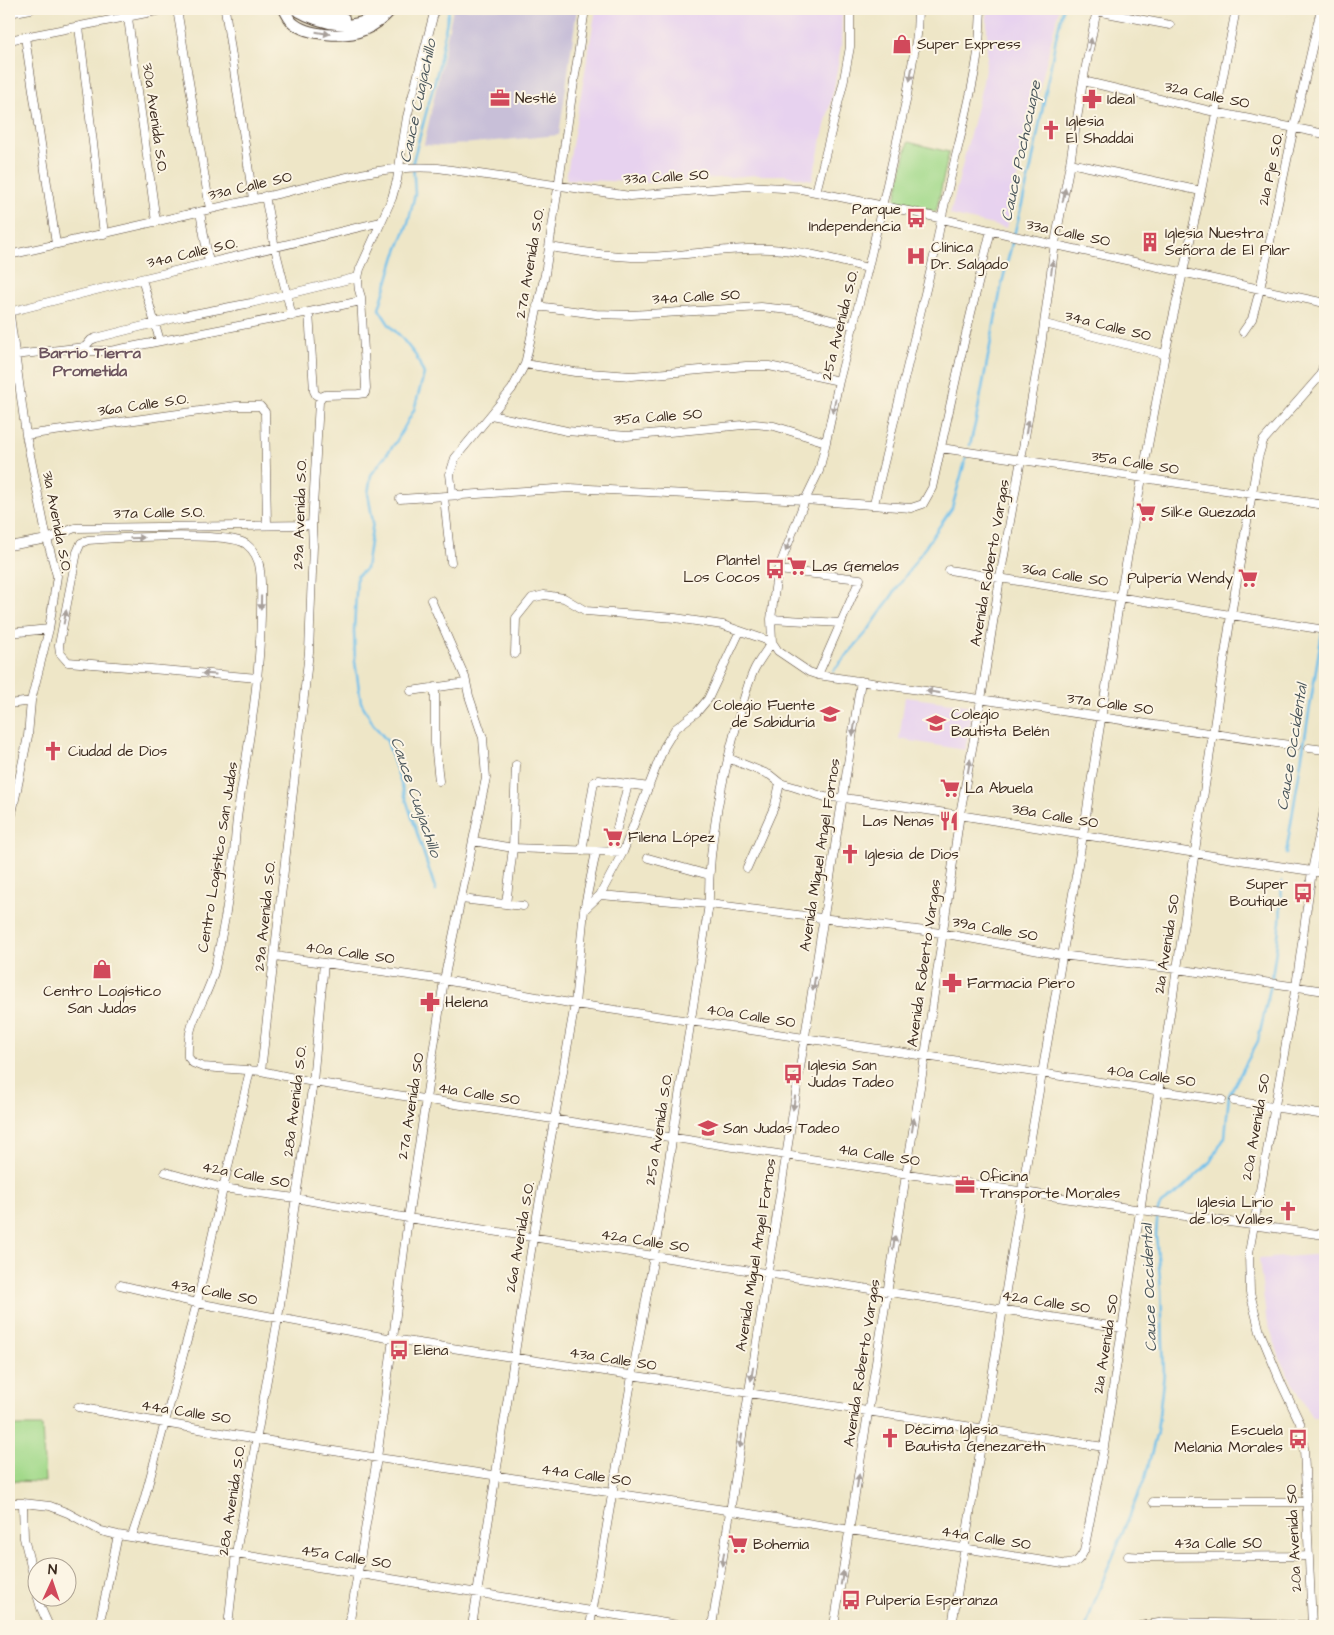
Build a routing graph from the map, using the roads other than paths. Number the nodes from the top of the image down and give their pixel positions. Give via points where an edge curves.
1 (15, 9) edge
2 (31, 9) edge
3 (167, 9) edge
4 (177, 9) edge
5 (225, 9) edge
6 (284, 9) edge
7 (293, 9) edge
8 (310, 9) edge
9 (372, 9) edge
10 (381, 9) edge
11 (392, 9) edge
12 (435, 9) edge
13 (585, 9) edge
14 (850, 9) edge
15 (918, 9) edge
16 (981, 9) edge
17 (1236, 9) edge
18 (1321, 9) edge
19 (1097, 10) edge
20 (9, 12) edge
21 (128, 18) junction
22 (290, 20) junction
23 (1170, 25) dead end
24 (79, 27) junction
25 (25, 37) junction
26 (9, 40) edge
27 (1083, 82) junction
28 (1216, 112) junction
29 (1294, 127) junction
30 (1325, 134) edge
31 (1070, 162) junction
32 (401, 167) junction
33 (557, 186) junction
34 (1201, 191) junction
35 (816, 192) junction
36 (265, 196) junction
37 (254, 199) junction
38 (882, 205) junction
39 (210, 209) junction
40 (200, 212) junction
41 (940, 219) junction
42 (156, 222) junction
43 (381, 222) junction
44 (991, 230) junction
45 (104, 234) junction
46 (1054, 243) junction
47 (56, 244) junction
48 (549, 247) junction
49 (275, 248) junction
50 (9, 256) edge
51 (209, 263) junction
52 (868, 268) junction
53 (1182, 272) junction
54 (358, 277) junction
55 (142, 279) junction
56 (1260, 289) junction
57 (286, 294) junction
58 (361, 301) junction
59 (1325, 303) edge
60 (538, 306) junction
61 (9, 310) edge
62 (309, 312) junction
63 (292, 316) junction
64 (154, 323) junction
65 (1044, 324) junction
66 (854, 326) junction
67 (1243, 332) dead end
68 (160, 341) junction
69 (85, 347) junction
70 (1165, 354) junction
71 (15, 355) junction
72 (1325, 361) edge
73 (524, 364) junction
74 (839, 381) junction
75 (321, 396) junction
76 (490, 415) junction
77 (26, 435) junction
78 (826, 442) junction
79 (941, 448) junction
80 (1021, 459) junction
81 (1141, 478) junction
82 (1251, 494) junction
83 (459, 496) junction
84 (444, 497) junction
85 (400, 499) dead end
86 (805, 500) junction
87 (874, 504) junction
88 (1325, 505) edge
89 (267, 525) junction
90 (312, 526) junction
91 (47, 538) junction
92 (9, 546) edge
93 (451, 562) dead end
94 (778, 570) junction
95 (949, 570) dead end
96 (1000, 578) junction
97 (1120, 597) junction
98 (431, 600) dead end
99 (1231, 615) junction
100 (771, 619) junction
101 (841, 623) junction
102 (49, 628) junction
103 (1322, 629) edge
104 (740, 631) junction
105 (9, 633) edge
106 (772, 642) junction
107 (515, 654) dead end
108 (818, 674) junction
109 (258, 678) junction
110 (861, 681) junction
111 (466, 683) junction
112 (435, 687) junction
113 (411, 690) dead end
114 (981, 700) junction
115 (31, 701) junction
116 (9, 704) edge
117 (1101, 716) junction
118 (1214, 732) junction
119 (1296, 746) dead end
120 (1308, 748) dead end
121 (1325, 750) edge
122 (728, 758) junction
123 (516, 765) dead end
124 (439, 781) dead end
125 (780, 783) junction
126 (628, 784) junction
127 (648, 787) junction
128 (13, 793) edge
129 (844, 798) junction
130 (1325, 805) edge
131 (960, 814) junction
132 (9, 828) edge
133 (1083, 835) junction
134 (473, 841) junction
135 (513, 848) junction
136 (582, 851) junction
137 (596, 852) junction
138 (611, 852) junction
139 (623, 852) junction
140 (1195, 854) junction
141 (648, 858) dead end
142 (747, 868) dead end
143 (1312, 871) junction
144 (1325, 873) edge
145 (709, 875) junction
146 (600, 895) junction
147 (461, 899) junction
148 (506, 904) junction
149 (709, 904) junction
150 (523, 906) dead end
151 (584, 910) junction
152 (825, 918) junction
153 (942, 933) junction
154 (1061, 954) junction
155 (275, 956) junction
156 (324, 963) junction
157 (1177, 969) junction
158 (444, 980) junction
159 (1296, 986) junction
160 (1325, 991) edge
161 (575, 1004) junction
162 (690, 1021) junction
163 (805, 1038) junction
164 (925, 1056) junction
165 (193, 1063) joint
166 (250, 1070) junction
167 (261, 1072) junction
168 (1042, 1074) junction
169 (313, 1082) junction
170 (1159, 1090) junction
171 (425, 1099) junction
172 (1222, 1100) dead end
173 (1234, 1102) dead end
174 (1274, 1107) junction
175 (1325, 1115) edge
176 (554, 1120) junction
177 (672, 1137) junction
178 (786, 1154) junction
179 (165, 1172) dead end
180 (905, 1173) junction
181 (224, 1188) junction
182 (1022, 1190) junction
183 (295, 1198) junction
184 (1140, 1210) junction
185 (408, 1218) junction
186 (1253, 1224) junction
187 (1325, 1235) edge
188 (533, 1238) junction
189 (654, 1256) junction
190 (768, 1274) junction
191 (120, 1286) dead end
192 (887, 1291) junction
193 (197, 1303) junction
194 (1003, 1309) junction
195 (278, 1318) junction
196 (1123, 1328) junction
197 (394, 1339) junction
198 (514, 1358) junction
199 (632, 1376) junction
200 (749, 1393) junction
201 (78, 1407) dead end
202 (869, 1411) junction
203 (164, 1424) junction
204 (984, 1428) junction
205 (256, 1438) junction
206 (1104, 1447) junction
207 (377, 1458) junction
208 (497, 1476) junction
209 (613, 1494) junction
210 (1153, 1502) dead end
211 (1306, 1502) junction
212 (9, 1503) edge
213 (23, 1503) junction
214 (730, 1510) junction
215 (850, 1530) junction
216 (118, 1534) junction
217 (132, 1536) junction
218 (965, 1549) junction
219 (1084, 1551) joint
220 (236, 1553) junction
221 (1128, 1556) dead end
222 (1309, 1556) junction
223 (29, 1558) edge
224 (356, 1573) junction
225 (478, 1592) junction
226 (40, 1608) edge
227 (592, 1612) junction
228 (1237, 1624) edge
229 (49, 1626) edge
230 (99, 1626) edge
231 (228, 1626) edge
232 (349, 1626) edge
233 (472, 1626) edge
234 (590, 1626) edge
235 (684, 1626) edge
236 (712, 1626) edge
237 (834, 1626) edge
238 (952, 1626) edge
239 (1140, 1626) edge
240 (1312, 1626) edge

1 - 20 street
2 - 20 street
3 - 21 street
4 - 39 street
5 - 37 street
6 - 22 main road
7 - 10 main road via 327,23 350,25 367,20
7 - 22 main road
8 - 9 main road via 343,18 361,16
22 -> 11 main road via 309,31 351,34 373,26
12 - 32 street via 407,117
13 - 33 street, 27a Avenida S.O.
14 - 35 street via 850,47
15 -> 38 street, 25a Avenida S.O. via 908,92
16 - 41 street via 978,57
17 - 28 street
18 - 29 street, 21a Pje S.O.
19 - 23 street
27 -> 19 street, Avenida Roberto Vargas
21 - 24 street
21 - 42 street, 30a Avenida S.O.
24 - 25 street
24 - 45 street
25 - 26 street
25 - 47 street
27 - 28 street, 32a Calle SO
27 - 31 street, Avenida Roberto Vargas
28 - 29 street, 32a Calle SO
28 - 34 street
29 - 30 street, 32a Calle SO
29 - 56 street, 21a Pje S.O.
31 - 34 street
46 -> 31 street, Avenida Roberto Vargas
32 - 33 street, 33a Calle SO via 438,168
32 - 36 street, 33a Calle SO
32 - 43 street
33 - 35 street, 33a Calle SO via 636,196 748,186
33 - 48 street, 27a Avenida S.O.
34 - 53 street
35 - 38 street, 33a Calle SO
36 - 37 street, 33a Calle SO
36 - 49 street
37 - 39 street, 33a Calle SO
38 - 41 street, 33a Calle SO
38 - 52 street, 25a Avenida S.O.
39 - 40 street, 33a Calle SO
40 - 42 street, 33a Calle SO
40 - 51 street
41 - 44 street, 33a Calle SO
41 - 87 street via 936,248
42 - 45 street, 33a Calle SO
43 - 49 street, 34a Calle S.O.
43 - 54 street
44 - 46 street, 33a Calle SO
44 - 79 street
45 - 47 street, 33a Calle SO
46 - 53 street, 33a Calle SO
65 -> 46 street, Avenida Roberto Vargas
47 - 50 street, 33a Calle SO
48 - 52 street via 643,257 772,249
48 - 60 street, 27a Avenida S.O.
49 - 51 street, 34a Calle S.O.
49 - 57 street
51 - 55 street, 34a Calle S.O.
52 - 66 street, 25a Avenida S.O.
53 - 56 street, 33a Calle SO
53 - 70 street
54 - 57 street
54 - 58 street
55 - 61 street, 34a Calle S.O.
55 - 64 street
56 - 59 street, 33a Calle SO
56 - 67 street, 21a Pje S.O. via 1252,319
57 - 63 street
57 - 64 street
58 - 62 street
58 - 75 street via 366,388 358,394
60 - 66 street, 34a Calle SO via 631,315 761,307 798,311
60 - 73 street, 27a Avenida S.O.
61 - 71 street, 31a Avenida S.O.
62 - 63 street
62 - 75 street via 314,391
63 - 68 street
64 - 68 street
64 - 69 street via 96,338
65 - 70 street, 34a Calle SO
80 -> 65 street, Avenida Roberto Vargas
66 - 74 street, 25a Avenida S.O.
68 - 69 street via 104,351 91,351
69 - 71 street
70 - 81 street
71 - 77 street, 31a Avenida S.O.
72 - 82 street, 21a Avenida SO via 1320,376 1264,441
73 - 74 street via 632,376 770,366
73 - 76 street, 27a Avenida S.O. via 512,389
74 -> 78 street, 25a Avenida S.O.
75 - 90 street, 29a Avenida S.O.
76 - 78 street, 35a Calle SO via 567,431 627,436 754,424 774,426
76 - 83 street, 27a Avenida S.O. via 455,458 450,474 451,486
77 - 89 street, 36a Calle S.O. via 236,406 260,406 264,409
77 - 91 street, 31a Avenida S.O.
78 - 86 street, 25a Avenida S.O. via 819,471
79 - 80 street, 35a Calle SO
79 - 87 street via 932,488 923,504 911,508
80 - 81 street, 35a Calle SO
80 - 96 street, Avenida Roberto Vargas
81 - 82 street, 35a Calle SO
81 - 97 street
82 - 88 street, 35a Calle SO
82 - 99 street, 21a Avenida SO
83 - 84 street
83 - 86 street via 570,488
84 - 85 street
84 - 93 street
86 - 87 street
86 -> 94 street, 25a Avenida S.O.
89 - 90 street, 37a Calle S.O.
89 - 91 street, 37a Calle S.O. via 75,528
90 - 155 street, 29a Avenida S.O. via 309,652
91 - 92 street, 37a Calle S.O.
91 - 102 street, 31a Avenida S.O. via 57,576
94 - 100 street, 25a Avenida S.O.
94 - 101 street via 860,579
95 - 96 street, 36a Calle SO
96 - 97 street, 36a Calle SO
96 - 114 street, Avenida Roberto Vargas
97 - 99 street, 36a Calle SO
97 - 117 street
98 - 111 street, 27a Avenida SO
99 - 103 street, 36a Calle SO
99 - 118 street, 21a Avenida SO
100 - 101 street
100 - 106 street, 25a Avenida S.O.
101 - 108 street
102 - 105 street
102 - 115 street, 31a Avenida S.O.
104 - 106 street
104 - 107 street via 723,625 675,618 586,611 564,598 544,595 532,598 516,618
104 - 127 street via 708,699 675,729
106 - 108 street via 778,651 809,672
106 - 122 street, 25a Avenida S.O. via 755,669
108 - 110 street
109 -> 109 street, Centro Logistico San Judas via 68,662 60,653 59,645 77,552 82,543 88,540 218,537 246,544 257,555 260,569
109 - 165 street, Centro Logistico San Judas via 222,935 214,971 188,1037 188,1057
114 -> 110 street, 37a Calle SO
110 -> 129 street, Avenida Miguel Angel Fornos
111 - 112 street
111 - 134 street, 27a Avenida SO via 484,738 486,778
112 - 113 street
112 - 124 street
114 - 117 street, 37a Calle SO
131 -> 114 street, Avenida Roberto Vargas
115 - 116 street
115 - 128 street, 31a Avenida S.O. via 28,736
117 - 118 street, 37a Calle SO
117 - 133 street
118 - 119 street, 37a Calle SO
118 - 140 street, 21a Avenida SO
120 - 121 street
122 - 125 street, 38a Calle SO via 770,775
122 - 145 street, 25a Avenida S.O. via 717,810
123 - 135 street
125 - 129 street, 38a Calle SO via 825,797
125 - 142 street via 775,805
126 - 127 street
126 - 136 street via 594,782
126 - 138 street
127 - 139 street
128 - 132 street, 31a Avenida S.O.
129 - 131 street, 38a Calle SO
129 - 152 street, Avenida Miguel Angel Fornos
130 - 143 street, 20a Avenida SO
131 - 133 street, 38a Calle SO
131 - 153 street, Avenida Roberto Vargas
133 - 140 street, 38a Calle SO
133 - 154 street
134 - 135 street
134 - 147 street, 27a Avenida SO
135 - 136 street
135 - 148 street
136 - 137 street
137 - 138 street
137 - 151 street, 26a Avenida S.O.
138 - 139 street
139 - 146 street
140 - 143 street, 38a Calle SO
140 - 157 street, 21a Avenida SO
141 - 145 street
143 - 144 street, 38a Calle SO
143 - 159 street, 20a Avenida SO
145 - 149 street, 25a Avenida S.O.
146 - 149 street, 39a Calle SO
146 - 151 street
147 - 148 street
147 - 158 street, 27a Avenida SO
148 - 150 street
149 - 152 street, 39a Calle SO
149 - 162 street, 25a Avenida S.O.
151 - 161 street, 26a Avenida S.O.
152 - 153 street, 39a Calle SO
152 -> 163 street, Avenida Miguel Angel Fornos
153 - 154 street, 39a Calle SO
153 - 164 street, Avenida Roberto Vargas
154 - 157 street, 39a Calle SO
154 - 168 street
155 - 156 street, 40a Calle SO
155 - 167 street, 29a Avenida S.O.
156 - 158 street, 40a Calle SO
156 - 169 street, 28a Avenida S.O.
157 - 159 street, 39a Calle SO
157 - 170 street, 21a Avenida SO
158 - 161 street, 40a Calle SO
158 - 171 street, 27a Avenida SO
159 - 160 street, 39a Calle SO
159 - 174 street, 20a Avenida SO
161 - 162 street, 40a Calle SO
161 - 176 street, 26a Avenida S.O.
162 - 163 street, 40a Calle SO
162 - 177 street, 25a Avenida S.O.
163 - 164 street, 40a Calle SO
163 -> 178 street, Avenida Miguel Angel Fornos
164 - 168 street, 40a Calle SO
180 -> 164 street, Avenida Roberto Vargas
165 - 166 street, 41a Calle SO via 203,1067
166 - 167 street, 41a Calle SO
166 - 181 street
167 - 169 street, 41a Calle SO
168 - 170 street, 40a Calle SO
168 - 182 street
169 - 171 street, 41a Calle SO
169 - 183 street, 28a Avenida S.O.
170 - 172 street, 40a Calle SO
170 - 184 street, 21a Avenida SO
171 - 176 street, 41a Calle SO
171 - 185 street, 27a Avenida SO
173 - 174 street
174 - 175 street
174 - 186 street, 20a Avenida SO
176 - 177 street, 41a Calle SO
176 - 188 street, 26a Avenida S.O.
177 - 178 street, 41a Calle SO
177 - 189 street, 25a Avenida S.O.
178 - 180 street, 41a Calle SO
178 - 190 street, Avenida Miguel Angel Fornos
179 - 181 street, 42a Calle SO
180 - 182 street, 41a Calle SO
192 -> 180 street, Avenida Roberto Vargas
181 - 183 street, 42a Calle SO
181 - 193 street
182 - 184 street, 41a Calle SO
182 - 194 street
183 - 185 street, 42a Calle SO
183 - 195 street, 28a Avenida S.O.
184 - 186 street, 41a Calle SO
184 - 196 street, 21a Avenida SO
185 - 188 street, 42a Calle SO
185 - 197 street, 27a Avenida SO
186 - 187 street, 41a Calle SO
186 - 211 street, 20a Avenida SO via 1249,1253 1250,1293 1260,1332 1300,1423
188 - 189 street, 42a Calle SO
188 - 198 street, 26a Avenida S.O.
189 - 190 street, 42a Calle SO
189 - 199 street, 25a Avenida S.O.
190 - 192 street, 42a Calle SO
190 -> 200 street, Avenida Miguel Angel Fornos
191 - 193 street, 43a Calle SO
192 - 194 street, 42a Calle SO
192 - 202 street, Avenida Roberto Vargas
193 - 195 street, 43a Calle SO
193 - 203 street
194 - 196 street, 42a Calle SO
194 - 204 street
195 - 197 street, 43a Calle SO
195 - 205 street, 28a Avenida S.O.
196 - 206 street, 21a Avenida SO
197 - 198 street, 43a Calle SO
197 - 207 street, 27a Avenida SO
198 - 199 street, 43a Calle SO
198 - 208 street, 26a Avenida S.O.
199 - 200 street, 43a Calle SO
199 - 209 street, 25a Avenida S.O.
200 - 202 street, 43a Calle SO
200 -> 214 street, Avenida Miguel Angel Fornos
201 - 203 street, 44a Calle SO
202 - 204 street, 43a Calle SO
215 -> 202 street, Avenida Roberto Vargas
203 - 205 street, 44a Calle SO
203 - 217 street
204 - 206 street, 43a Calle SO
204 - 218 street
205 - 207 street, 44a Calle SO
205 - 220 street, 28a Avenida S.O.
206 - 219 street, 21a Avenida SO
207 - 208 street, 44a Calle SO
207 - 224 street, 27a Avenida SO
208 - 209 street, 44a Calle SO
208 - 225 street, 26a Avenida S.O.
209 - 214 street, 44a Calle SO
209 - 227 street, 25a Avenida S.O.
210 - 211 street
211 - 222 street, 20a Avenida SO
212 - 213 street, 45a Calle SO
213 - 216 street, 45a Calle SO via 50,1506 101,1531
213 - 223 street via 24,1538
214 - 215 street, 44a Calle SO
214 -> 236 street, Avenida Miguel Angel Fornos
215 - 218 street, 44a Calle SO
237 -> 215 street, Avenida Roberto Vargas
216 - 217 street, 45a Calle SO
216 - 230 street
217 - 220 street, 45a Calle SO
218 - 219 street, 44a Calle SO via 1072,1565 1080,1560
218 - 238 street
220 - 224 street, 45a Calle SO
220 - 231 street, 28a Avenida S.O.
221 - 222 street, 43a Calle SO
222 - 240 street, 20a Avenida SO
224 - 225 street, 45a Calle SO
224 - 232 street, 27a Avenida SO
225 - 227 street, 45a Calle SO
225 - 233 street, 26a Avenida S.O.
226 - 229 street
227 - 234 street, 25a Avenida S.O.
227 - 235 street, 45a Calle SO
228 - 239 street via 1165,1622
228 - 240 street

